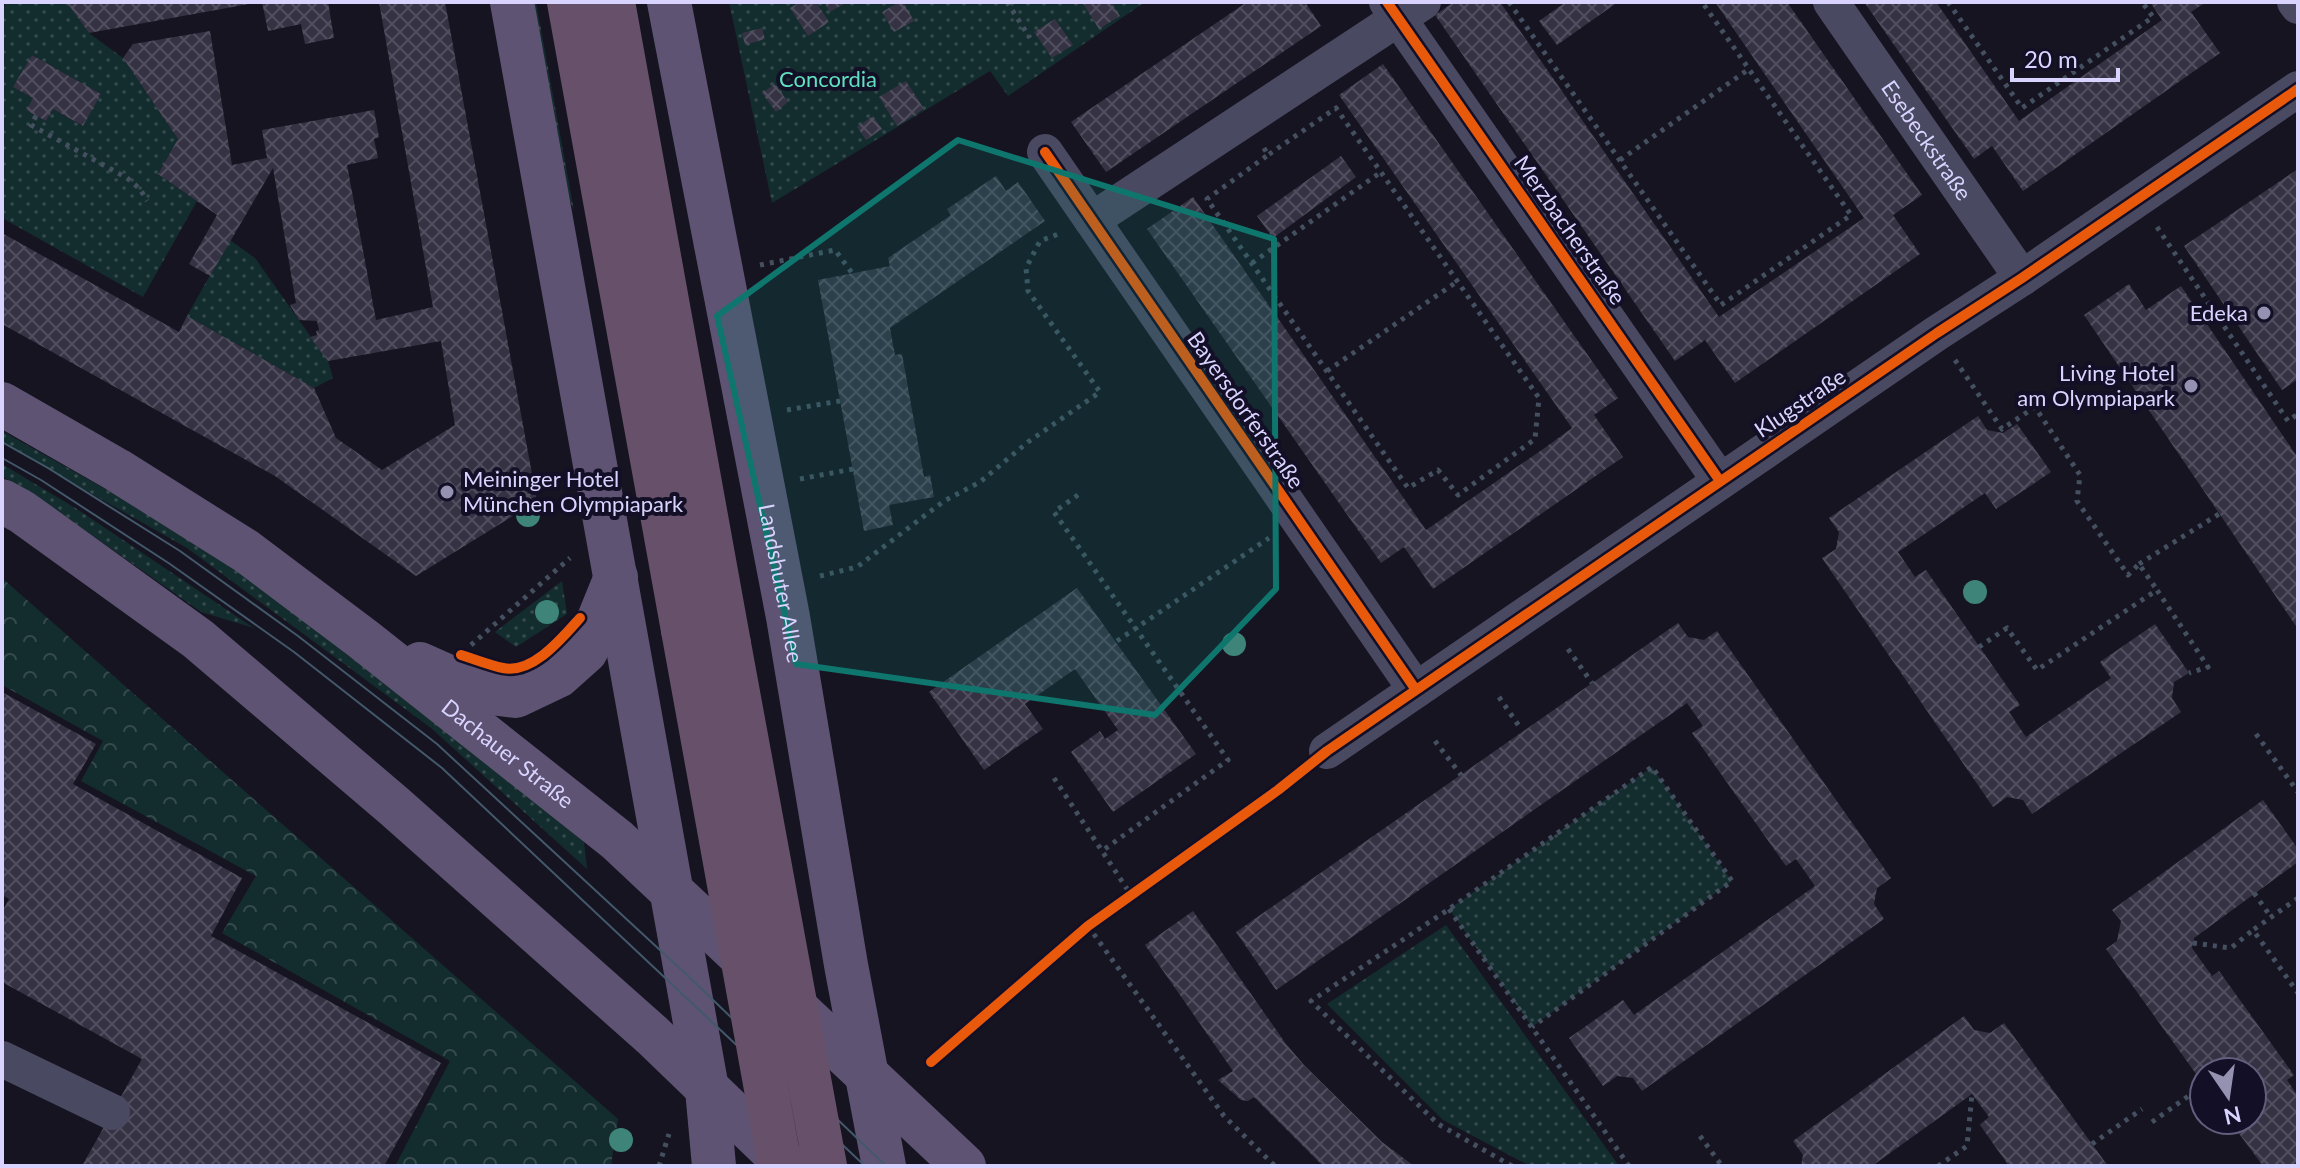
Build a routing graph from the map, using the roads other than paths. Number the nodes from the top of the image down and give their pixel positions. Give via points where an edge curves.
1 (512, 2) edge
2 (569, 2) edge
3 (613, 2) edge
4 (669, 2) edge
5 (1831, 2) edge
6 (1403, 7) edge
7 (2298, 89) edge
8 (1045, 152) dead end
9 (1092, 220) junction
10 (2022, 278) junction
11 (2, 404) edge
12 (1720, 481) junction
13 (2, 501) edge
14 (616, 577) junction
15 (363, 639) junction
16 (1416, 690) junction
17 (1327, 751) dead end
18 (672, 892) junction
19 (2, 1059) edge
20 (866, 1075) junction
21 (707, 1089) junction
22 (112, 1112) dead end
23 (714, 1166) edge
24 (780, 1166) edge
25 (788, 1166) edge
26 (825, 1166) edge
27 (884, 1166) edge
28 (964, 1166) edge

1 - 14 main road
2 - 24 highway, bridge
3 - 26 highway, bridge
4 - 20 main road, Landshuter Allee via 788,617
5 - 10 street, Esebeckstraße
6 - 9 street via 1245,122
6 - 12 street, Merzbacherstraße
7 - 10 street, Klugstraße
8 - 9 street, Bayersdorferstraße
9 - 16 street, Bayersdorferstraße
10 - 12 street, Klugstraße
11 - 15 main road, Dachauer Straße via 246,551
12 - 16 street, Klugstraße
13 - 21 main road via 198,639 394,806
14 - 15 main road via 586,651 558,676 516,696 483,692
14 - 18 main road
15 - 18 main road, Dachauer Straße via 617,840
16 - 17 street, Klugstraße
18 - 20 main road, Dachauer Straße
18 - 21 main road
19 - 22 street
20 - 21 main road
20 - 27 main road, Landshuter Allee
20 - 28 main road, Dachauer Straße
21 - 23 main road
21 - 25 main road

